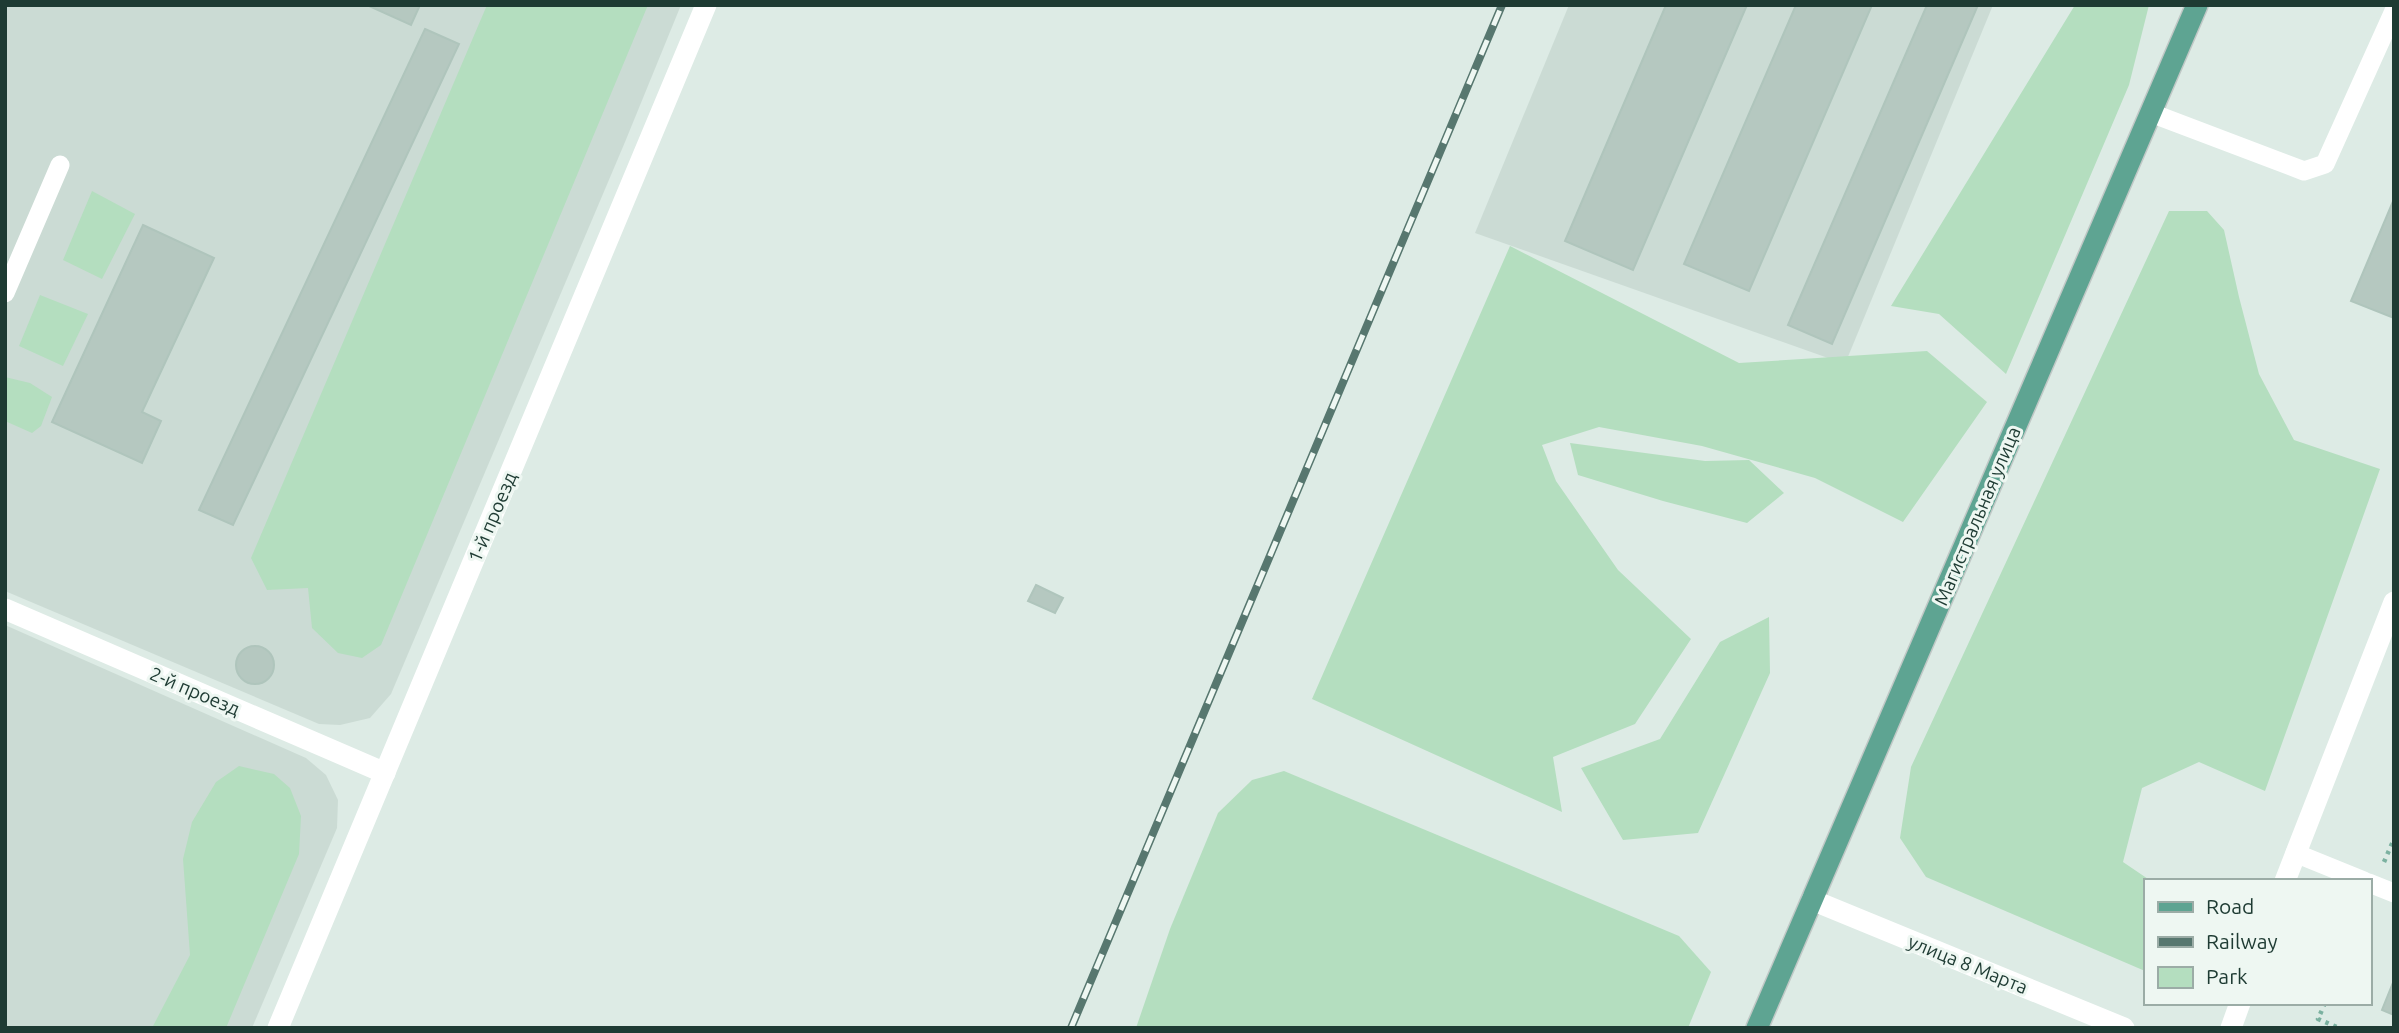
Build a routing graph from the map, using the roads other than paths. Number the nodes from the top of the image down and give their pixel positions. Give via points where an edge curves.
1 (706, 5) edge
2 (2197, 5) edge
3 (2394, 11) edge
4 (2151, 113) junction
5 (60, 165) dead end
6 (5, 293) edge
7 (2394, 601) edge
8 (5, 609) edge
9 (385, 773) junction
10 (2295, 853) junction
11 (2286, 879) edge
12 (2359, 879) edge
13 (2371, 884) edge
14 (2394, 892) edge
15 (1812, 900) junction
16 (2239, 1005) edge
17 (278, 1028) edge
18 (1757, 1028) edge
19 (2123, 1028) edge
20 (2231, 1028) edge

1 - 9 street, 1-й проезд
2 - 4 main road, Магистральная улица
3 - 4 lane via 2325,164 2304,171
4 - 15 main road, Магистральная улица
5 - 6 lane
7 - 10 street
8 - 9 street, 2-й проезд
9 - 17 street, 1-й проезд
10 - 11 street
10 - 12 lane
13 - 14 lane
15 - 18 main road, Магистральная улица
15 - 19 street, улица 8 Марта
16 - 20 street

